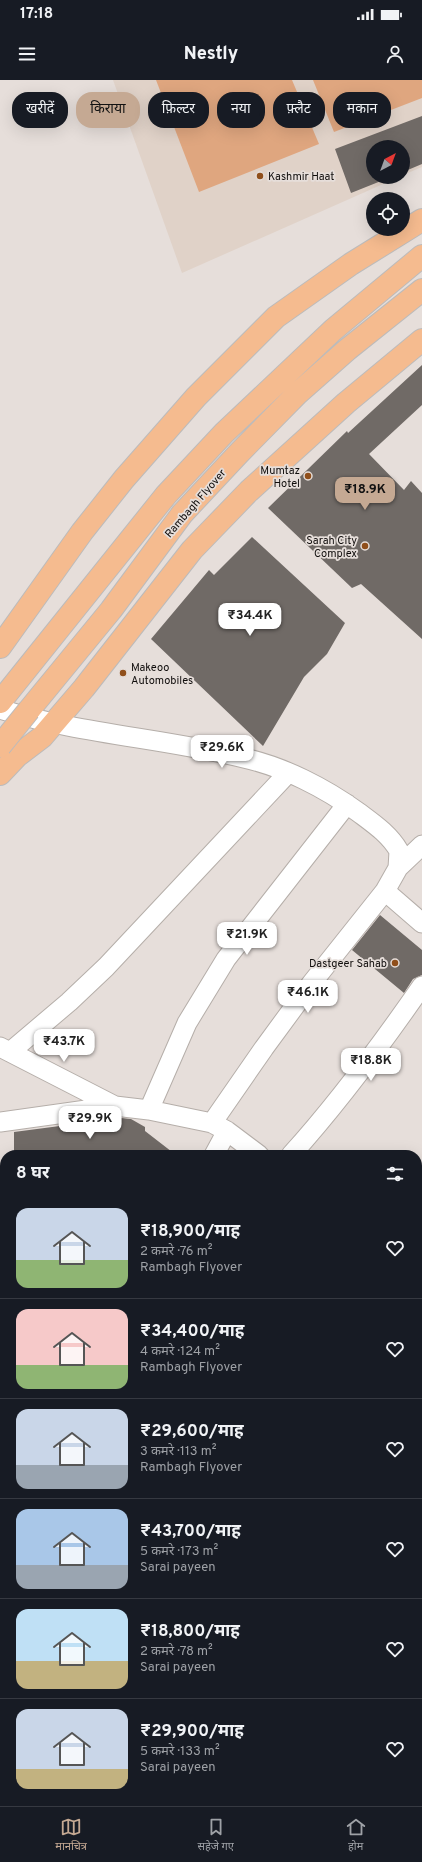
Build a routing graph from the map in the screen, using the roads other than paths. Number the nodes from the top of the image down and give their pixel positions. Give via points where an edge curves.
1 (422, 220) edge
2 (415, 261) edge
3 (422, 290) edge
4 (422, 300) edge
5 (393, 313) junction
6 (422, 340) edge
7 (0, 646) edge
8 (0, 702) edge
9 (0, 709) edge
10 (54, 723) junction
11 (0, 746) edge
12 (288, 773) junction
13 (0, 774) edge
14 (347, 804) junction
15 (422, 845) edge
16 (398, 868) junction
17 (385, 891) junction
18 (422, 923) edge
19 (422, 986) edge
20 (5, 1050) edge
21 (115, 1106) junction
22 (149, 1110) junction
23 (0, 1122) edge
24 (220, 1127) junction
25 (215, 1150) edge
26 (252, 1150) edge
27 (295, 1150) edge

1 - 7 main road via 351,264 276,317 196,397 124,479
2 - 8 main road via 333,330 218,438 166,495
3 - 5 main road, Rambagh Flyover
4 - 5 main road
5 - 11 main road, Rambagh Flyover, bridge via 297,394 182,514 111,610
6 - 10 main road via 346,402 249,491 192,550
9 - 10 street
10 - 12 street via 245,758
10 - 13 main road via 42,738 17,756
12 - 14 street
12 - 20 street via 106,967 69,1002
14 - 16 street via 393,840 400,852
14 - 22 street via 226,959 186,1023
15 - 16 street
16 - 17 street
17 - 18 street
17 - 24 street via 264,1048
19 - 27 street via 370,1060
20 - 21 street
21 - 22 street
21 - 23 street
22 - 24 street
24 - 25 street
24 - 26 street

